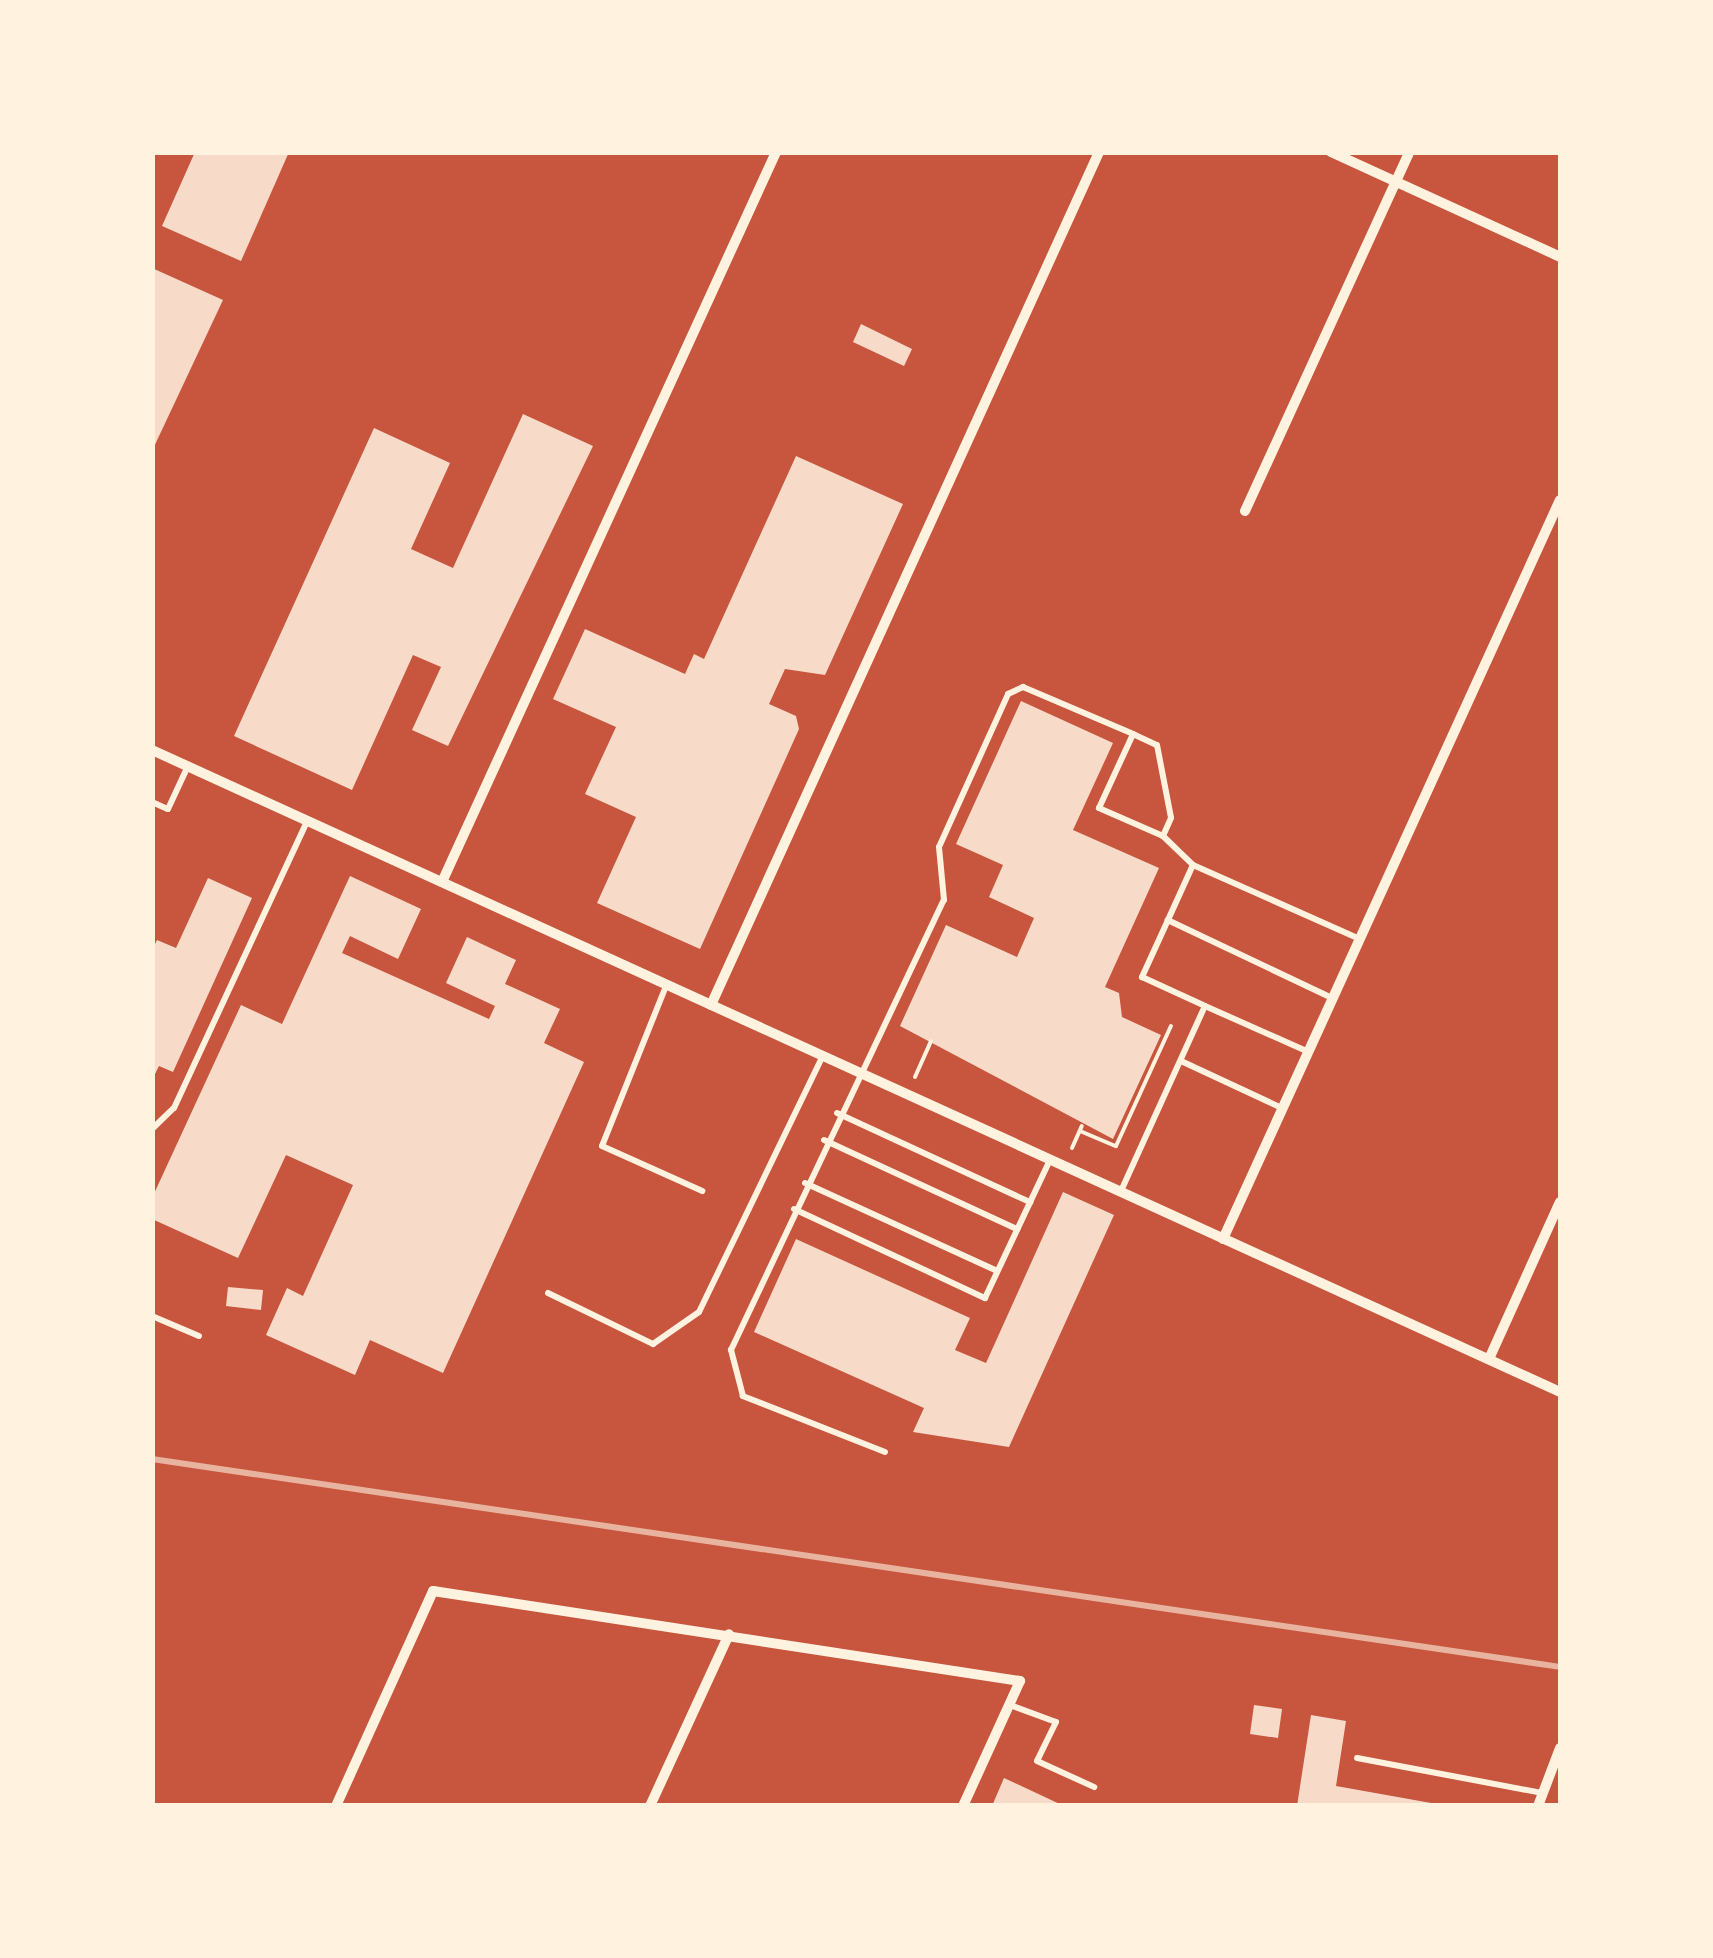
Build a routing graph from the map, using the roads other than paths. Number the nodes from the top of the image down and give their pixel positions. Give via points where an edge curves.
1 (776, 152) edge
2 (1099, 152) edge
3 (1332, 152) edge
4 (1409, 152) edge
5 (1396, 182) junction
6 (1560, 257) edge
7 (1560, 500) edge
8 (1245, 511) dead end
9 (1132, 734) junction
10 (152, 750) edge
11 (188, 766) junction
12 (152, 802) edge
13 (308, 820) junction
14 (1163, 836) junction
15 (1193, 864) junction
16 (442, 882) junction
17 (1168, 920) junction
18 (1360, 939) junction
19 (667, 984) junction
20 (1333, 998) junction
21 (712, 1005) junction
22 (1205, 1006) junction
23 (1308, 1052) junction
24 (823, 1056) junction
25 (1181, 1061) junction
26 (856, 1071) junction
27 (1283, 1108) junction
28 (836, 1113) junction
29 (152, 1129) edge
30 (824, 1140) junction
31 (1050, 1160) junction
32 (805, 1184) junction
33 (702, 1192) dead end
34 (1120, 1192) junction
35 (1030, 1202) junction
36 (1560, 1202) edge
37 (793, 1209) junction
38 (1017, 1229) junction
39 (1224, 1239) junction
40 (998, 1271) junction
41 (548, 1293) dead end
42 (152, 1316) edge
43 (200, 1336) dead end
44 (1489, 1360) junction
45 (1560, 1392) edge
46 (886, 1452) dead end
47 (728, 1634) junction
48 (1009, 1705) junction
49 (1560, 1748) edge
50 (1357, 1758) dead end
51 (1094, 1787) dead end
52 (1543, 1793) junction
53 (336, 1806) edge
54 (650, 1806) edge
55 (964, 1806) edge
56 (1538, 1806) edge

1 - 16 street
2 - 21 street
3 - 5 street
4 - 5 street
5 - 6 street
5 - 8 street
7 - 18 street
9 - 14 lane via 1157,745 1171,818
9 - 14 lane via 1099,808
9 - 26 lane via 1024,687 1008,694 939,847 944,900 885,1032
10 - 11 street
11 - 12 lane via 168,809
11 - 13 street
13 - 16 street
13 - 29 lane via 174,1108
14 - 15 lane
15 - 17 lane
15 - 18 lane
16 - 19 street
17 - 20 lane
17 - 22 lane via 1142,977
18 - 20 street
19 - 21 street
19 - 33 lane via 602,1146
20 - 23 street
21 - 24 street
22 - 23 lane
22 - 25 lane
23 - 27 street
24 - 26 street
24 - 41 lane via 699,1312 653,1344
25 - 27 lane
25 - 34 lane
26 - 28 lane
26 - 31 street
27 - 39 street
28 - 30 lane
28 - 35 lane
30 - 32 lane
30 - 38 lane
31 - 34 street
31 - 35 lane
32 - 37 lane
32 - 40 lane
34 - 39 street
35 - 38 lane
36 - 44 street
37 - 40 lane via 985,1298
37 - 46 lane via 731,1350 743,1396
38 - 40 lane
39 - 44 street
42 - 43 lane
44 - 45 street
47 - 48 street via 1020,1681
47 - 53 street via 434,1592
47 - 54 street
48 - 51 lane via 1056,1722 1038,1761
48 - 55 street
49 - 52 street
50 - 52 lane
52 - 56 street

